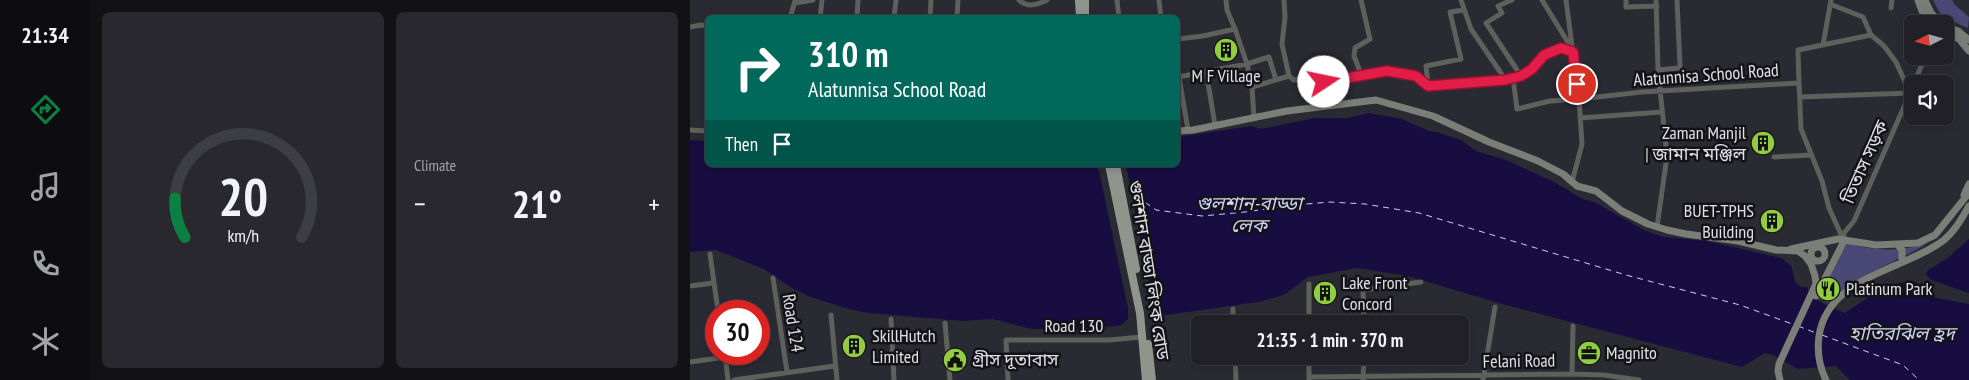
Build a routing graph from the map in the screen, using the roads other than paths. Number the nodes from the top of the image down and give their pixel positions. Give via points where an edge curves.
1 (813, 0) edge
2 (822, 0) edge
3 (858, 0) edge
4 (896, 0) edge
5 (931, 0) edge
6 (958, 0) edge
7 (1019, 0) edge
8 (1047, 0) edge
9 (1079, 0) edge
10 (1084, 0) edge
11 (1117, 0) edge
12 (1159, 0) edge
13 (1226, 0) edge
14 (1284, 0) edge
15 (1361, 0) edge
16 (1461, 0) edge
17 (1512, 0) edge
18 (1542, 0) edge
19 (1566, 0) edge
20 (1626, 0) edge
21 (1677, 0) edge
22 (1892, 0) edge
23 (1918, 0) edge
24 (1925, 0) edge
25 (795, 2) edge
26 (1831, 2) edge
27 (1656, 3) edge
28 (1891, 8) dead end
29 (1464, 10) junction
30 (791, 15) edge
31 (820, 15) edge
32 (858, 15) edge
33 (894, 15) edge
34 (930, 15) edge
35 (957, 15) edge
36 (1080, 15) edge
37 (1085, 15) edge
38 (1119, 15) edge
39 (1161, 15) edge
40 (1925, 15) edge
41 (1933, 15) edge
42 (705, 26) edge
43 (690, 27) edge
44 (1954, 29) edge
45 (1235, 30) junction
46 (1871, 35) junction
47 (1954, 37) edge
48 (1180, 39) edge
49 (1969, 40) edge
50 (1823, 45) junction
51 (1969, 51) edge
52 (1573, 52) junction
53 (1247, 64) junction
54 (1658, 70) junction
55 (1206, 71) junction
56 (1361, 74) junction
57 (1289, 76) junction
58 (1521, 76) junction
59 (1904, 76) edge
60 (1180, 77) edge
61 (1513, 78) junction
62 (1276, 80) junction
63 (1505, 80) junction
64 (1799, 83) junction
65 (1428, 86) junction
66 (1252, 87) junction
67 (1180, 88) edge
68 (1904, 91) edge
69 (1660, 92) junction
70 (1800, 97) junction
71 (1579, 99) junction
72 (1904, 109) edge
73 (1662, 112) junction
74 (1254, 118) junction
75 (1580, 118) junction
76 (1214, 125) junction
77 (690, 130) edge
78 (1188, 130) junction
79 (705, 131) edge
80 (1180, 131) edge
81 (1811, 155) junction
82 (1774, 157) dead end
83 (1109, 167) edge
84 (1116, 167) edge
85 (1572, 182) junction
86 (1969, 184) edge
87 (1969, 193) edge
88 (1961, 204) junction
89 (1969, 206) edge
90 (1656, 226) junction
91 (1844, 241) junction
92 (1818, 245) junction
93 (1898, 245) junction
94 (1786, 250) junction
95 (1926, 250) junction
96 (710, 254) dead end
97 (1824, 259) junction
98 (1811, 260) junction
99 (1902, 262) junction
100 (1832, 265) junction
101 (773, 278) dead end
102 (1421, 282) dead end
103 (713, 283) junction
104 (1309, 284) dead end
105 (690, 286) edge
106 (1817, 288) junction
107 (716, 300) edge
108 (1494, 307) dead end
109 (1233, 309) dead end
110 (831, 314) dead end
111 (1233, 315) edge
112 (1309, 315) edge
113 (1364, 315) edge
114 (891, 319) dead end
115 (945, 322) dead end
116 (1573, 326) dead end
117 (1142, 336) junction
118 (705, 359) edge
119 (690, 362) edge
120 (726, 365) edge
121 (1235, 365) edge
122 (1309, 365) edge
123 (1364, 365) edge
124 (835, 366) junction
125 (787, 372) junction
126 (1572, 374) junction
127 (1309, 378) edge
128 (1363, 378) edge
129 (1483, 378) edge
130 (1604, 378) edge
131 (728, 380) edge
132 (734, 380) edge
133 (837, 380) edge
134 (894, 380) edge
135 (950, 380) edge
136 (1008, 380) edge
137 (1146, 380) edge
138 (1152, 380) edge
139 (1236, 380) edge
140 (1639, 380) edge
141 (1781, 380) edge
142 (1826, 380) edge

1 - 25 street
2 - 31 street
3 - 32 street
4 - 33 street
5 - 34 street
6 - 35 street
7 - 8 street via 1030,6
9 - 36 main road
10 - 37 main road
11 - 38 street
12 - 39 street
13 - 45 street
14 - 57 street via 1282,44
15 - 56 street via 1370,39 1356,48 1354,56
16 - 29 street
17 - 58 street via 1498,6 1502,13 1486,23
18 - 52 street
19 - 52 street
20 - 27 street via 1626,7
21 - 54 street via 1680,66
22 - 28 street
23 - 40 street
24 - 41 street
25 - 30 street
26 - 46 street via 1864,17
26 - 50 street
27 - 54 street
29 - 63 street via 1471,29
29 - 65 street via 1450,12 1461,59 1426,66
42 - 43 street
44 - 49 street
45 - 48 street
45 - 53 street
46 - 50 street
46 - 59 street via 1884,46
47 - 51 street
50 - 64 street via 1798,50
52 - 58 street via 1561,48 1544,55
52 - 71 street
53 - 55 street
53 - 62 street via 1269,57
53 - 66 street
54 - 69 street
55 - 60 street
55 - 76 street
56 - 57 street via 1324,82 1323,75 1294,80
56 - 65 street via 1387,71 1411,75
57 - 62 street
58 - 61 street
61 - 63 street
61 - 71 street, Alatunnisa School Road via 1517,109 1550,101
62 - 66 street
63 - 65 street
64 - 69 street, Alatunnisa School Road
64 - 70 street, Alatunnisa School Road
66 - 74 street
67 - 78 street
68 - 70 street, তিতাস সড়ক
69 - 71 street, Alatunnisa School Road
69 - 73 street
70 - 81 street, Alatunnisa School Road via 1801,129
71 - 75 street
72 - 91 street, তিতাস সড়ক via 1854,221 1844,233
73 - 75 street
73 - 90 street via 1667,156
74 - 76 street
74 - 85 street via 1376,100 1434,116 1538,161
75 - 85 street via 1582,144
76 - 78 street
77 - 79 street
78 - 80 street
81 - 82 street
81 - 91 street, Alatunnisa School Road
83 - 117 main road, গুলশান বাড্ডা লিংক রোড
84 - 138 main road, গুলশান বাড্ডা লিংক রোড via 1144,312
85 - 90 street
86 - 88 street
87 - 88 street
88 - 93 street via 1930,238
88 - 95 street via 1948,228
89 - 95 street via 1949,236
90 - 94 street
91 - 92 street via 1838,239
91 - 93 street
91 - 100 street
92 - 94 street
92 - 97 street via 1824,249
92 - 98 street via 1813,249
93 - 99 street via 1902,250
94 - 98 street via 1798,252
95 - 99 street
96 - 103 street
97 - 98 street
97 - 100 street
98 - 106 street
99 - 142 street via 1852,288 1833,304 1822,322 1819,337 1819,357
100 - 106 street
101 - 125 street, Road 124
102 - 113 street via 1363,290
103 - 105 street
103 - 107 street
104 - 112 street
106 - 141 street via 1781,365
108 - 129 street
109 - 111 street
110 - 124 street
114 - 134 street
115 - 135 street
116 - 126 street
117 - 136 street, Road 130 via 1109,340 1006,340
117 - 137 main road, গুলশান বাড্ডা লিংক রোড
118 - 119 street
120 - 131 street
121 - 139 street
122 - 127 street
123 - 128 street
124 - 125 street
124 - 133 street
125 - 132 street
126 - 129 street, Felani Road
126 - 130 street, Felani Road
127 - 128 street, Felani Road
128 - 129 street, Felani Road
130 - 140 street, Felani Road

